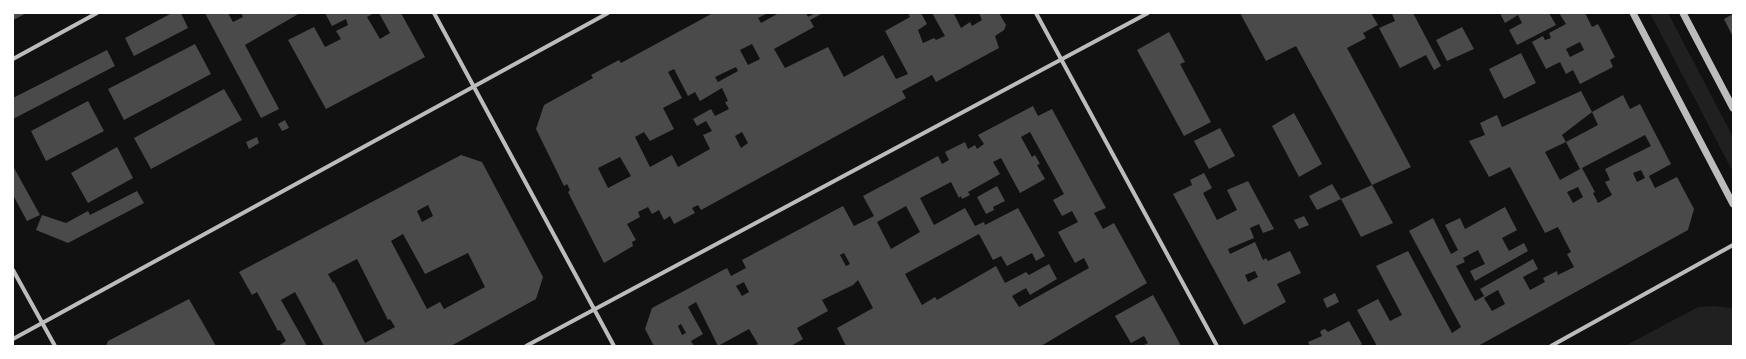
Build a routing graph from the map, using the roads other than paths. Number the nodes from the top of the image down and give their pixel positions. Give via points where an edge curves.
1 (97, 13) edge
2 (434, 13) edge
3 (608, 13) edge
4 (1036, 13) edge
5 (1148, 13) edge
6 (1633, 13) edge
7 (1683, 13) edge
8 (13, 59) edge
9 (1062, 60) junction
10 (474, 86) junction
11 (1733, 108) edge
12 (1733, 204) edge
13 (1733, 245) edge
14 (13, 270) edge
15 (594, 309) junction
16 (42, 322) junction
17 (13, 339) edge
18 (56, 346) edge
19 (526, 346) edge
20 (614, 346) edge
21 (1217, 346) edge
22 (1551, 346) edge

1 - 8 street
2 - 10 street
3 - 10 street
4 - 9 street
5 - 9 street
6 - 12 street
7 - 11 street
9 - 15 street
9 - 21 street
10 - 15 street
10 - 16 street
13 - 22 street
14 - 16 street
15 - 19 street
15 - 20 street
16 - 17 street
16 - 18 street

